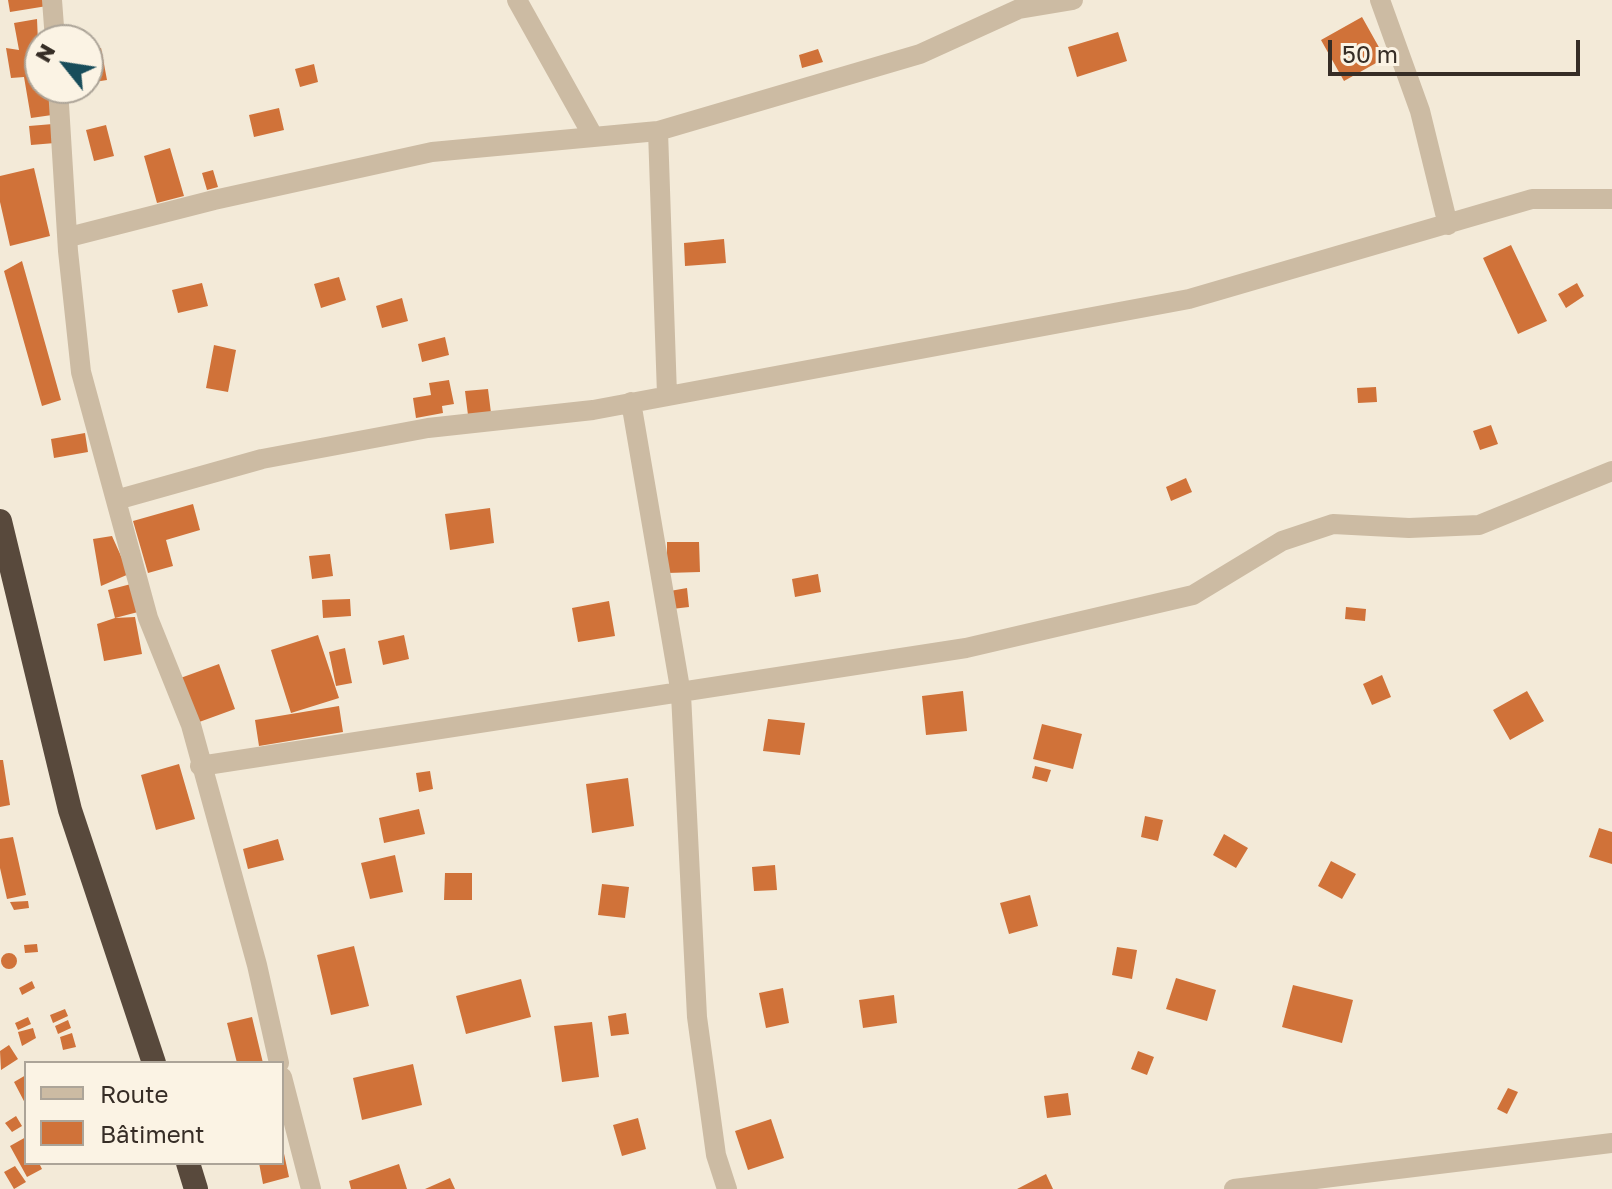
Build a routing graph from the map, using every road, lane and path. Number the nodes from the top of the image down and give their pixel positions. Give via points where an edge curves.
1 (52, 0) edge
2 (517, 0) edge
3 (1073, 0) edge
4 (1380, 0) edge
5 (54, 24) edge
6 (59, 104) edge
7 (658, 131) junction
8 (593, 136) junction
9 (1612, 199) edge
10 (1448, 225) junction
11 (69, 237) junction
12 (667, 395) junction
13 (631, 402) junction
14 (1612, 471) edge
15 (116, 500) junction
16 (0, 521) edge
17 (681, 694) junction
18 (200, 766) junction
19 (153, 1061) edge
20 (279, 1061) edge
21 (284, 1085) edge
22 (1612, 1143) edge
23 (189, 1165) edge
24 (196, 1189) edge
25 (311, 1189) edge
26 (727, 1189) edge
27 (1234, 1189) edge

1 - 5 street
2 - 8 street
3 - 7 street via 1019,9 920,54
4 - 10 street via 1420,111
6 - 11 street
7 - 8 street
7 - 12 street
8 - 11 street via 432,152
9 - 10 street via 1532,199
10 - 12 street via 1189,299
11 - 15 street via 81,372
12 - 13 street
13 - 15 street via 428,428 262,459
13 - 17 street
14 - 17 street via 1479,525 1333,524 1282,541 1193,595 966,648
15 - 18 street via 148,618 191,725
16 - 19 highway via 70,810
17 - 18 street
17 - 26 street via 697,1017 716,1155
18 - 20 street
21 - 25 street
22 - 27 street
23 - 24 highway

